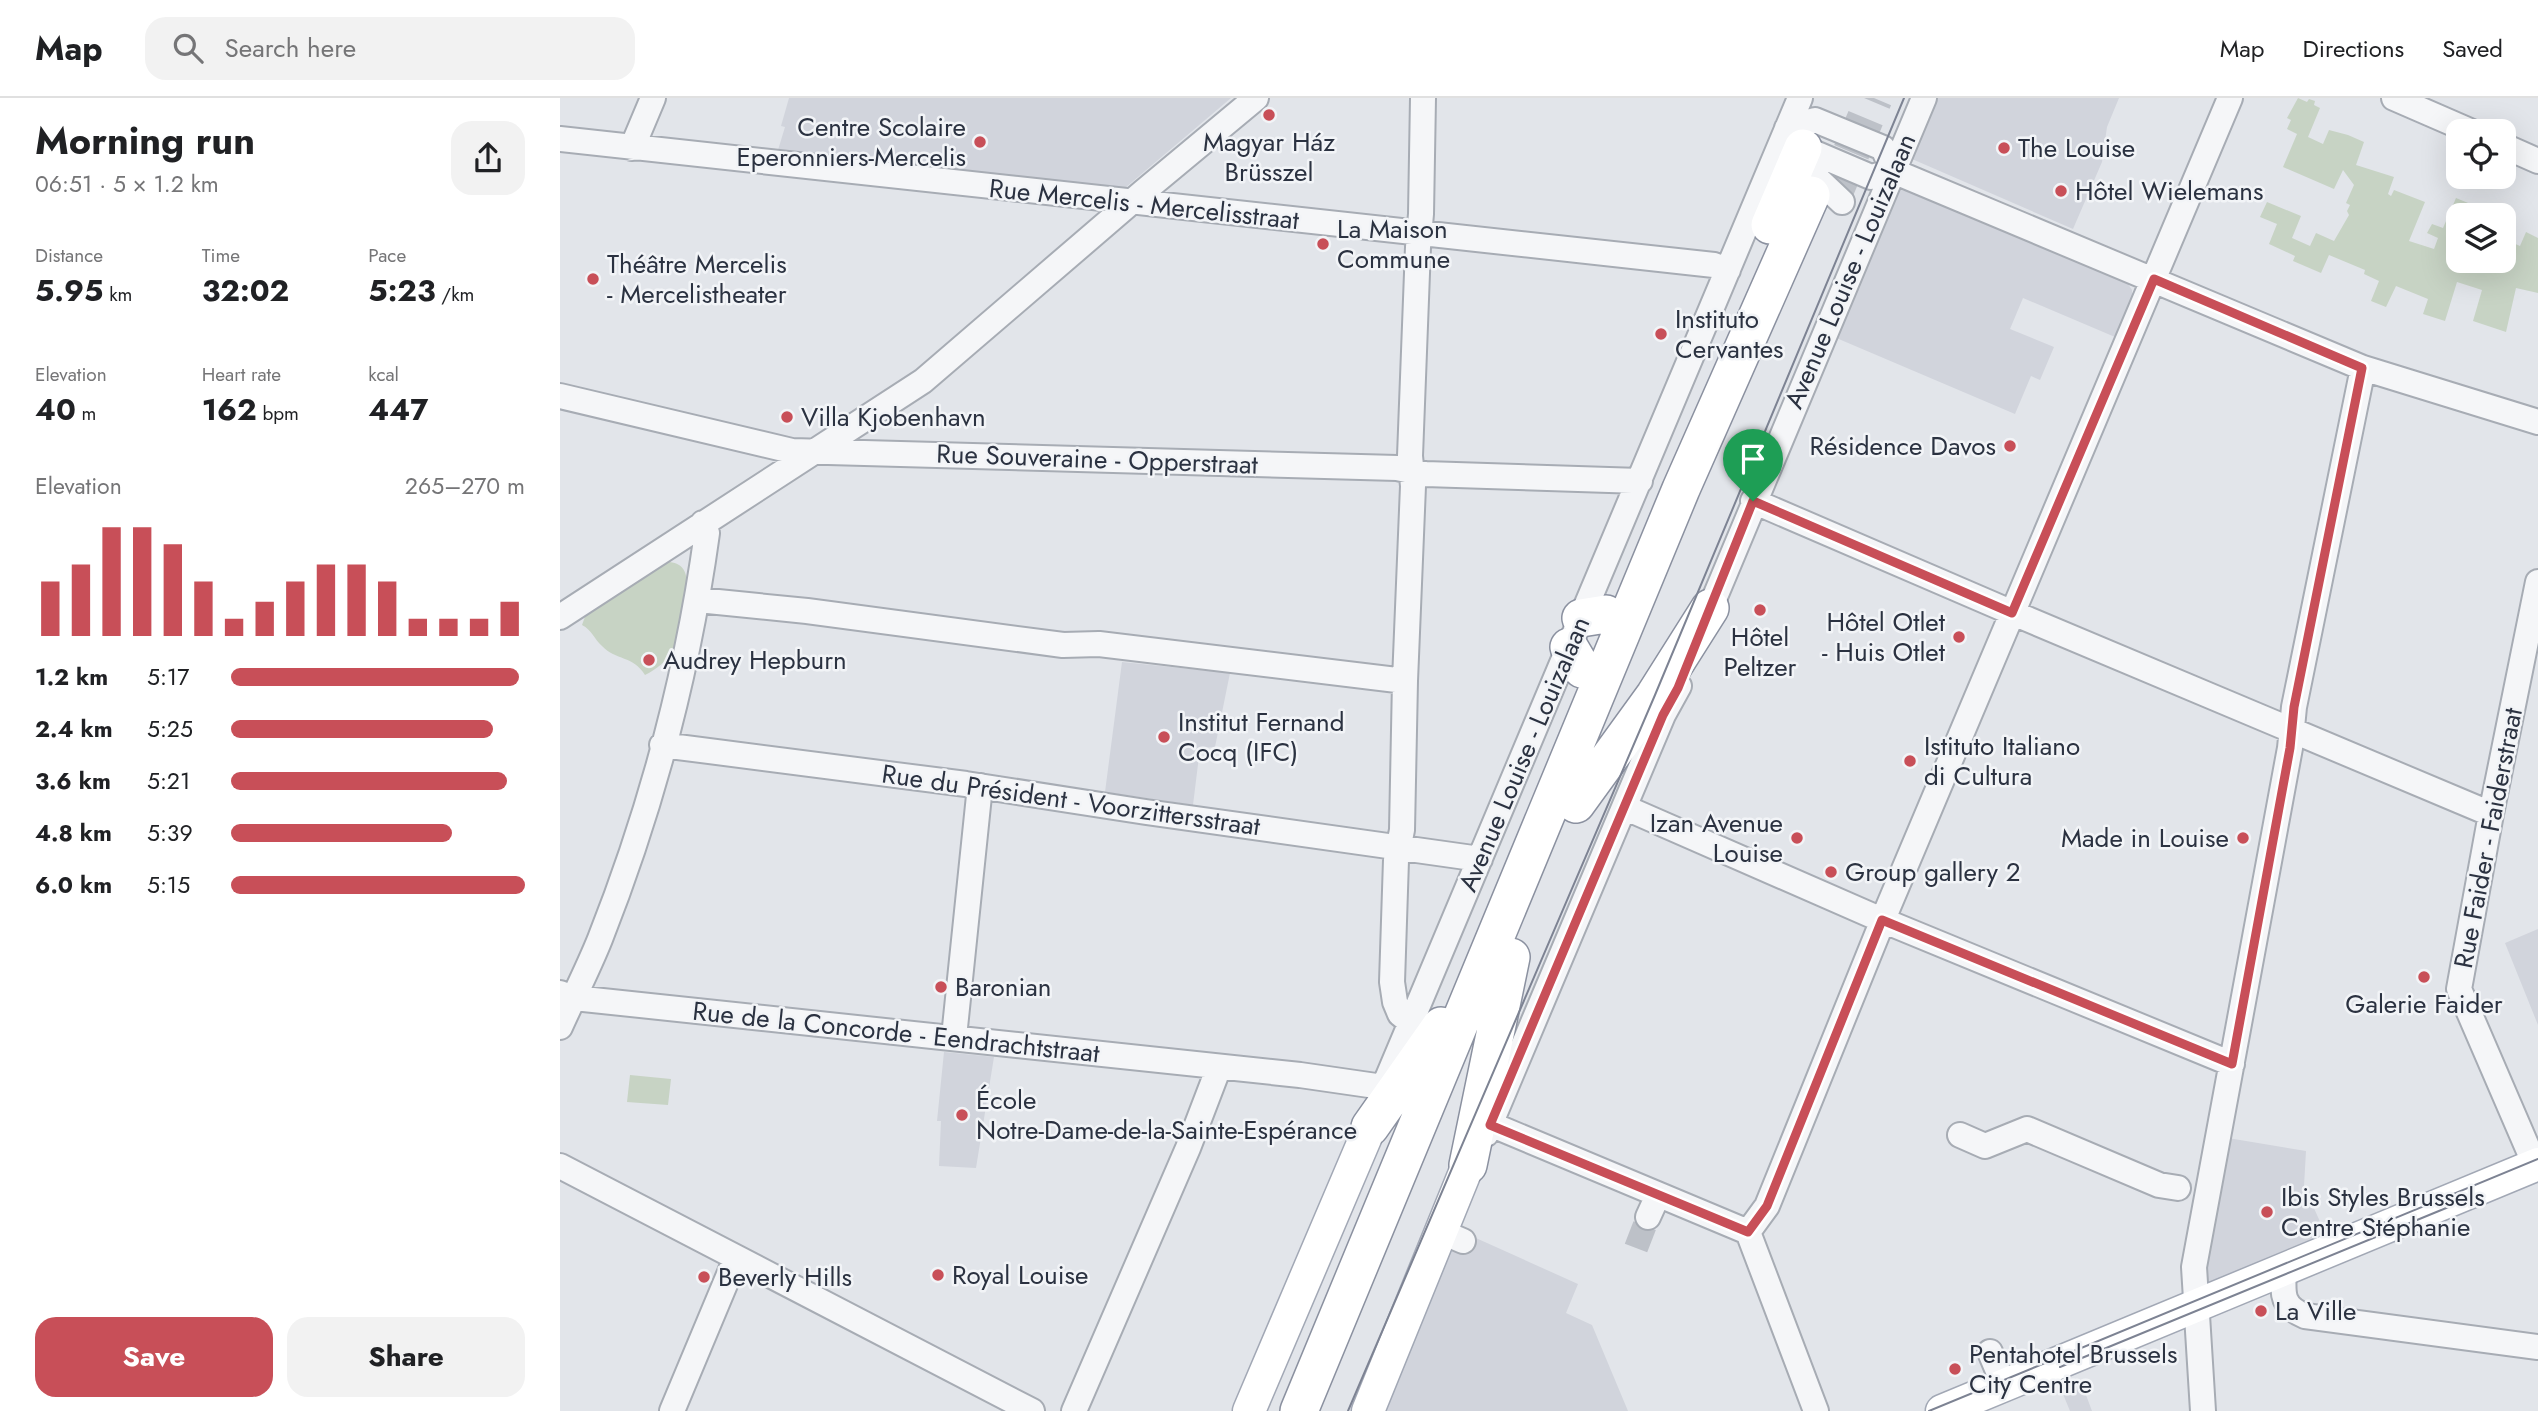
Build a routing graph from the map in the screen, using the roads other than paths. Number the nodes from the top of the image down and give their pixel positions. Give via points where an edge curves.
1 (653, 98) edge
2 (1256, 98) edge
3 (1423, 98) edge
4 (1800, 98) edge
5 (1924, 98) edge
6 (2230, 98) edge
7 (2394, 98) edge
8 (2446, 121) edge
9 (1802, 132) junction
10 (560, 139) edge
11 (632, 148) junction
12 (2516, 151) edge
13 (2538, 160) edge
14 (1893, 171) junction
15 (1838, 196) tunnel mouth
16 (1132, 202) junction
17 (1419, 232) junction
18 (1728, 270) junction
19 (2154, 279) junction
20 (2362, 368) junction
21 (560, 396) edge
22 (2538, 422) edge
23 (816, 451) junction
24 (1412, 471) junction
25 (1640, 481) junction
26 (1753, 501) junction
27 (703, 523) junction
28 (2538, 582) edge
29 (698, 600) junction
30 (1710, 608) junction
31 (2012, 613) junction
32 (560, 617) edge
33 (1585, 637) junction
34 (1405, 681) junction
35 (2292, 729) junction
36 (663, 745) junction
37 (980, 786) junction
38 (1565, 799) junction
39 (1626, 808) junction
40 (2491, 814) junction
41 (1399, 846) junction
42 (1480, 859) junction
43 (1882, 920) junction
44 (1500, 954) junction
45 (567, 996) edge
46 (1410, 1022) junction
47 (560, 1027) edge
48 (954, 1037) junction
49 (2232, 1064) junction
50 (1219, 1067) junction
51 (1383, 1087) junction
52 (1490, 1125) junction
53 (1370, 1127) junction
54 (1959, 1135) dead end
55 (2536, 1164) edge
56 (560, 1166) edge
57 (1468, 1166) junction
58 (2194, 1191) junction
59 (1748, 1232) junction
60 (736, 1258) junction
61 (2284, 1269) junction
62 (2196, 1305) junction
63 (2538, 1347) edge
64 (1990, 1352) dead end
65 (2004, 1385) junction
66 (672, 1411) edge
67 (1032, 1411) edge
68 (1074, 1411) edge
69 (1249, 1411) edge
70 (1298, 1411) edge
71 (1318, 1411) edge
72 (1368, 1411) edge
73 (1816, 1411) edge
74 (1942, 1411) edge
75 (2203, 1411) edge

1 - 11 street
2 - 16 street
3 - 17 street
4 - 9 street, Avenue Louise - Louizalaan
5 - 14 street, Avenue Louise - Louizalaan
6 - 19 street
7 - 8 street
9 - 14 street via 1871,177
9 - 18 street, Avenue Louise - Louizalaan
9 - 33 highway
10 - 11 street, Rue Mercelis - Mercelisstraat
11 - 16 street, Rue Mercelis - Mercelisstraat
12 - 13 street
14 - 19 street
14 - 26 street, Avenue Louise - Louizalaan
15 - 38 highway, Avenue Louise - Louizalaan via 1681,489
16 - 17 street, Rue Mercelis - Mercelisstraat
16 - 23 street via 923,381
17 - 18 street, Rue Mercelis - Mercelisstraat
17 - 24 street
18 - 25 street, Avenue Louise - Louizalaan
19 - 20 street
19 - 31 street
20 - 22 street
20 - 35 street
21 - 23 street, Rue Souveraine - Opperstraat via 792,451
23 - 24 street, Rue Souveraine - Opperstraat
23 - 27 street
24 - 25 street, Rue Souveraine - Opperstraat
24 - 34 street
25 - 33 street, Avenue Louise - Louizalaan
26 - 30 street, Avenue Louise - Louizalaan
26 - 31 street
27 - 29 street via 707,533
27 - 32 street
28 - 40 street, Rue Faider - Faiderstraat
29 - 34 street
29 - 36 street
30 - 38 highway via 1655,695
30 - 39 street, Avenue Louise - Louizalaan
31 - 35 street
31 - 43 street
33 - 38 highway
33 - 42 street, Avenue Louise - Louizalaan
34 - 41 street
35 - 40 street
35 - 49 street
36 - 37 street, Rue du Président - Voorzittersstraat
36 - 45 street via 601,937
37 - 41 street, Rue du Président - Voorzittersstraat
37 - 48 street
38 - 44 highway, Avenue Louise - Louizalaan
39 - 43 street
39 - 52 street, Avenue Louise - Louizalaan
40 - 55 street, Rue Faider - Faiderstraat via 2459,989
41 - 42 street, Rue du Président - Voorzittersstraat
41 - 46 street via 1392,982 1400,1014
42 - 46 street, Avenue Louise - Louizalaan
43 - 49 street
43 - 59 street via 1810,1125
44 - 53 highway via 1468,976 1448,1015
44 - 57 highway
44 - 70 highway, Avenue Louise - Louizalaan
44 - 71 highway, Avenue Louise - Louizalaan
45 - 47 street
45 - 48 street, Rue de la Concorde - Eendrachtstraat
46 - 51 street, Avenue Louise - Louizalaan
48 - 50 street, Rue de la Concorde - Eendrachtstraat
49 - 58 street
50 - 51 street, Rue de la Concorde - Eendrachtstraat
50 - 68 street
51 - 53 street, Avenue Louise - Louizalaan
52 - 57 street, Avenue Louise - Louizalaan
52 - 59 street via 1653,1206
53 - 69 main road, Avenue Louise - Louizalaan
54 - 58 street via 1985,1146 2027,1129 2159,1185
55 - 61 main road
56 - 60 street
57 - 72 main road, Avenue Louise - Louizalaan via 1452,1237
58 - 62 street
59 - 73 street
60 - 66 street
60 - 67 street
61 - 62 main road
61 - 63 street via 2286,1302 2305,1316
62 - 65 main road
62 - 75 street
64 - 65 street
65 - 74 main road

